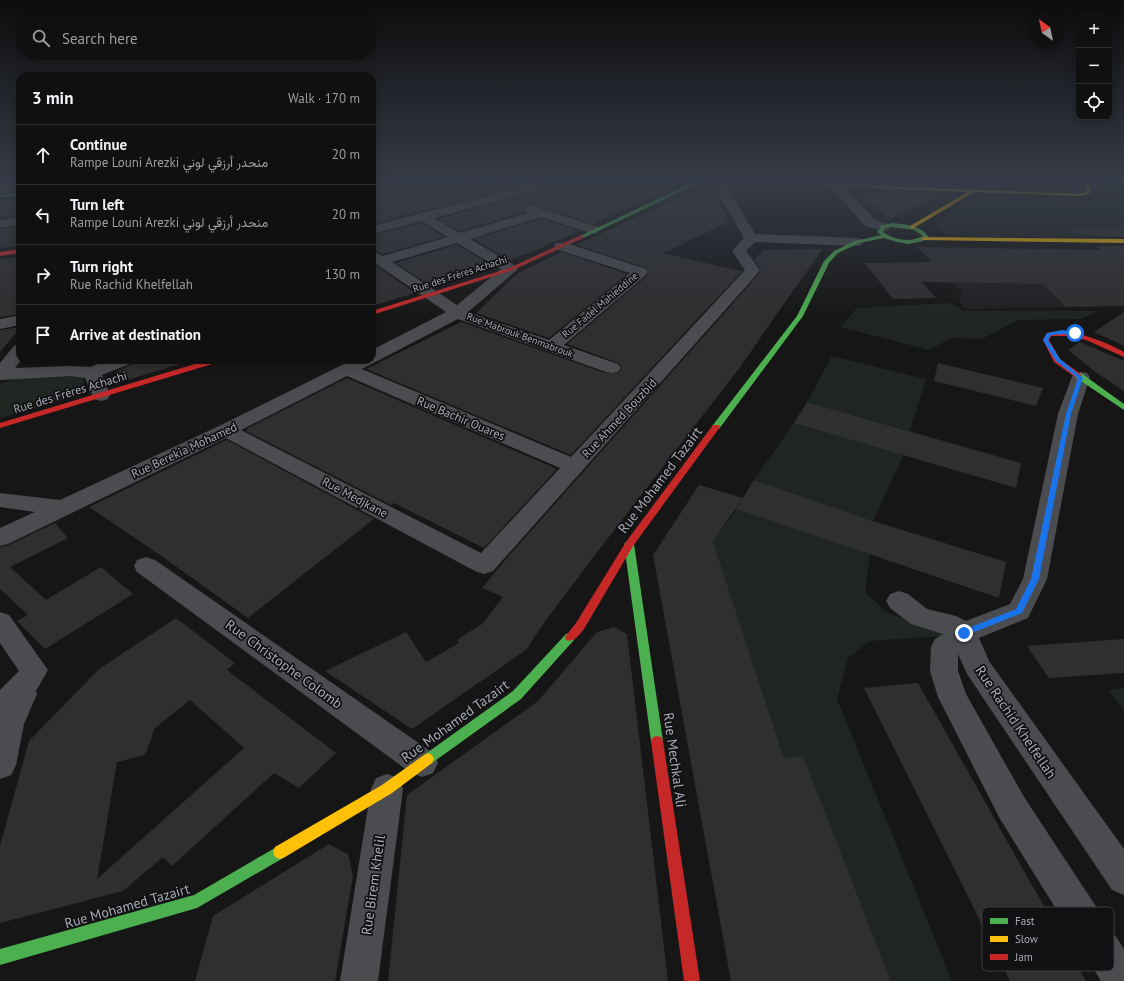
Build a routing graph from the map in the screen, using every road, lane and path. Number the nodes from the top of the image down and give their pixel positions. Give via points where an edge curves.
1 (440, 227) edge
2 (496, 227) edge
3 (583, 227) edge
4 (600, 227) edge
5 (744, 227) edge
6 (876, 227) edge
7 (890, 227) edge
8 (912, 227) edge
9 (593, 230) junction
10 (884, 232) junction
11 (458, 238) junction
12 (751, 238) junction
13 (924, 239) junction
14 (857, 242) junction
15 (1124, 242) edge
16 (560, 246) junction
17 (16, 252) edge
18 (0, 254) edge
19 (376, 258) edge
20 (511, 269) junction
21 (431, 295) junction
22 (376, 312) edge
23 (457, 313) junction
24 (16, 321) edge
25 (0, 324) edge
26 (552, 346) junction
27 (16, 355) edge
28 (376, 355) edge
29 (1124, 355) edge
30 (114, 364) edge
31 (203, 364) edge
32 (359, 364) edge
33 (612, 368) dead end
34 (348, 370) junction
35 (92, 373) junction
36 (0, 375) edge
37 (1081, 378) junction
38 (101, 395) junction
39 (1124, 408) edge
40 (0, 426) edge
41 (226, 430) junction
42 (574, 466) junction
43 (0, 500) edge
44 (61, 508) junction
45 (0, 538) edge
46 (629, 544) junction
47 (484, 565) joint
48 (146, 566) dead end
49 (898, 601) dead end
50 (0, 622) edge
51 (964, 633) junction
52 (30, 678) junction
53 (0, 709) edge
54 (422, 763) junction
55 (0, 765) edge
56 (387, 789) junction
57 (1124, 878) edge
58 (1076, 907) edge
59 (0, 957) edge
60 (1114, 967) edge
61 (359, 981) edge
62 (692, 981) edge
63 (1123, 981) edge

1 - 11 street
2 - 11 street
3 - 9 street
4 - 9 street, Rue des Frères Achachi
5 - 12 street
6 - 10 street
7 - 10 street, Rue Mohamed Tazairt
8 - 13 street via 926,235
9 - 16 street, Rue des Frères Achachi
10 - 13 street via 904,242
10 - 14 street, Rue Mohamed Tazairt
11 - 19 street
11 - 20 street
12 - 14 street
12 - 42 street, Rue Ahmed Bouzbid via 739,251 753,270
13 - 15 street
14 - 46 street, Rue Mohamed Tazairt via 836,252 826,262 800,316
16 - 20 street, Rue des Frères Achachi
16 - 26 street, Rue Fadel Mahieddine via 641,272
17 - 18 street
19 - 21 street, Rue Mabrouk Benmabrouk
20 - 21 street, Rue des Frères Achachi
20 - 23 street
21 - 22 street, Rue des Frères Achachi
21 - 23 street, Rue Mabrouk Benmabrouk
23 - 26 street, Rue Mabrouk Benmabrouk
23 - 28 street
24 - 25 street
26 - 33 street, Rue Mabrouk Benmabrouk
27 - 36 street
29 - 37 street via 1087,336 1062,332 1049,334 1046,340 1049,348 1058,360
30 - 35 street
31 - 38 street, Rue des Frères Achachi
32 - 34 street, Rue Berekia Mohamed
34 - 41 street, Rue Berekia Mohamed
34 - 42 street, Rue Bachir Ouares
35 - 36 street via 71,371
35 - 38 street
37 - 39 street
37 - 51 street via 1068,414 1035,579 1019,611
38 - 40 street, Rue des Frères Achachi
41 - 44 street, Rue Berekia Mohamed
41 - 47 street, Rue Medjkane
42 - 47 street, Rue Ahmed Bouzbid
43 - 44 street
44 - 45 street, Rue Berekia Mohamed
46 - 54 street, Rue Mohamed Tazairt via 580,626 517,695
46 - 62 street, Rue Mechkal Ali
48 - 54 street, Rue Christophe Colomb
49 - 51 street via 920,617 948,623
50 - 52 street via 34,670
51 - 57 street, Rue Rachid Khelfellah via 977,666
51 - 58 street via 945,646 944,671 952,697 1012,808
52 - 53 street
52 - 55 street via 9,724
54 - 56 street, Rue Mohamed Tazairt
56 - 59 street, Rue Mohamed Tazairt via 197,901
56 - 61 street, Rue Birem Khelil
60 - 63 street

